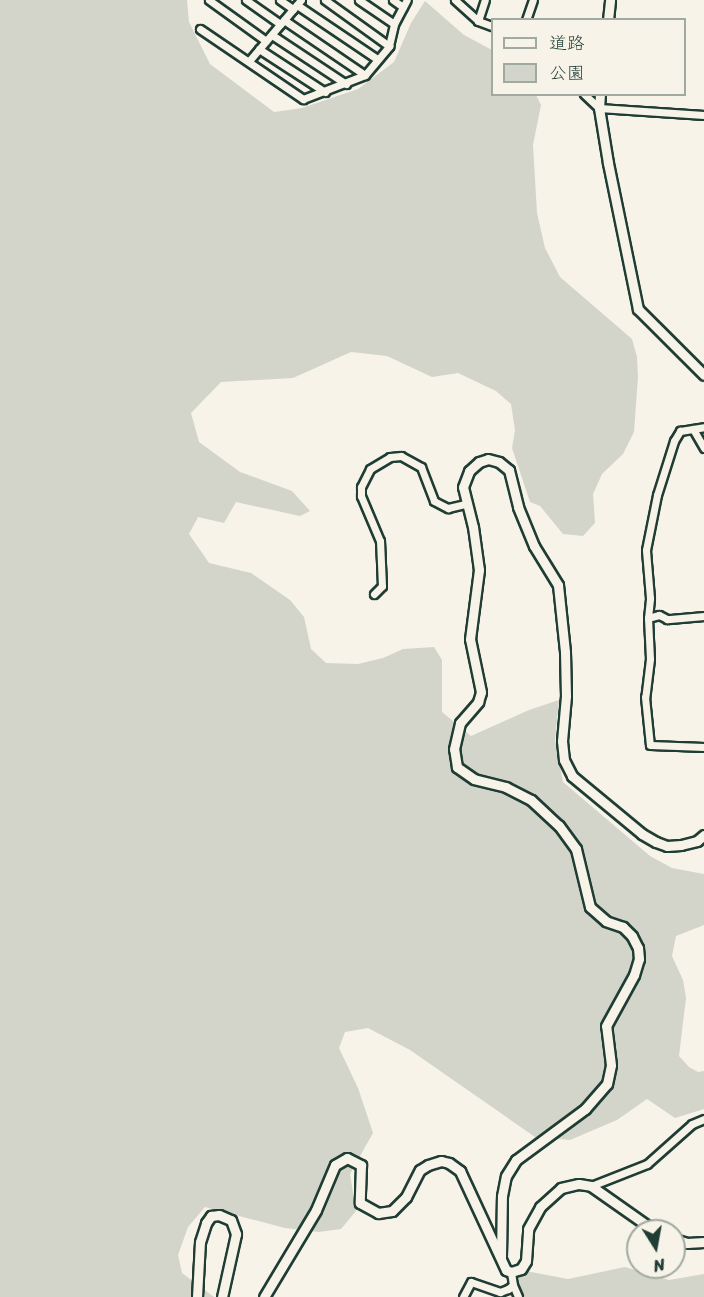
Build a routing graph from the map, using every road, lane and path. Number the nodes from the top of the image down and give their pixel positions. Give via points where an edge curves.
1 (209, 0) edge
2 (246, 0) edge
3 (279, 0) edge
4 (325, 0) edge
5 (359, 0) edge
6 (393, 0) edge
7 (407, 0) edge
8 (455, 0) edge
9 (485, 0) edge
10 (532, 0) edge
11 (610, 0) edge
12 (297, 5) edge
13 (403, 7) junction
14 (527, 18) edge
15 (608, 18) edge
16 (478, 21) junction
17 (282, 22) junction
18 (394, 24) junction
19 (491, 26) edge
20 (200, 29) dead end
21 (272, 35) junction
22 (266, 41) junction
23 (388, 46) junction
24 (260, 49) junction
25 (377, 59) junction
26 (249, 61) junction
27 (365, 75) junction
28 (346, 84) junction
29 (325, 92) junction
30 (586, 96) edge
31 (600, 96) edge
32 (599, 108) junction
33 (704, 116) edge
34 (704, 375) edge
35 (704, 428) edge
36 (693, 429) junction
37 (704, 448) edge
38 (466, 504) junction
39 (374, 594) dead end
40 (704, 616) edge
41 (648, 618) junction
42 (704, 747) edge
43 (704, 835) edge
44 (704, 1119) edge
45 (591, 1186) junction
46 (638, 1219) edge
47 (704, 1242) edge
48 (686, 1243) edge
49 (501, 1257) junction
50 (511, 1272) junction
51 (513, 1285) junction
52 (197, 1297) edge
53 (222, 1297) edge
54 (264, 1297) edge
55 (463, 1297) edge
56 (518, 1297) edge

1 - 22 street
2 - 17 street
3 - 12 street
4 - 23 street
5 - 18 street
6 - 13 street
7 - 13 street
8 - 16 street
9 - 16 street
10 - 14 street
11 - 15 street
12 - 17 street
12 - 25 street
13 - 18 street
16 - 19 street
17 - 21 street
17 - 27 street
18 - 23 street
20 - 26 street
21 - 22 street
21 - 28 street
22 - 24 street
23 - 25 street
24 - 26 street
24 - 29 street
25 - 27 street
26 - 29 street via 303,99
27 - 28 street
28 - 29 street
30 - 32 street
31 - 32 street
32 - 33 street
32 - 34 street via 638,309
35 - 36 street
36 - 37 street
36 - 41 street via 680,431 674,441 657,495 646,550
38 - 39 street via 448,508 434,501 420,467 401,456 390,457 370,469 361,496 380,541 382,586
38 - 43 street via 463,487 469,471 479,462 488,459 509,470 518,507 534,546 558,585 565,652 562,741 564,760 572,776 656,842 681,845
38 - 49 street via 479,570 470,639 482,692 460,723 454,749 457,767 474,779 531,800 559,826 576,849 590,907 632,936 639,959 606,1026 611,1065 607,1083 585,1109 516,1160 506,1176
40 - 41 street
41 - 42 street via 650,659 645,697 650,745
44 - 45 street via 692,1124 647,1164
45 - 46 street
45 - 50 street via 561,1188 540,1207 528,1228 526,1261 521,1269
47 - 48 street
49 - 50 street via 506,1270
49 - 54 street via 460,1171 449,1163 428,1164 392,1211 378,1213 360,1203 361,1165 347,1158 336,1165 316,1210
50 - 51 street
51 - 55 street via 500,1292 471,1282
51 - 56 street
52 - 53 street via 200,1242 206,1223 211,1216 219,1215 231,1220 236,1234

